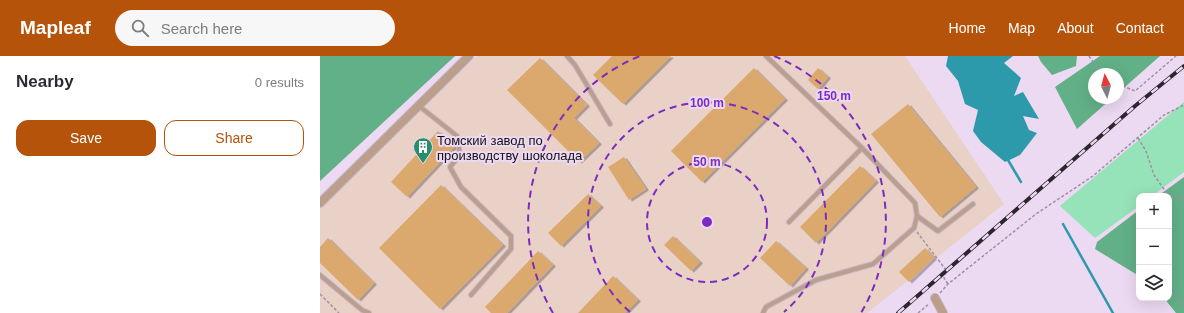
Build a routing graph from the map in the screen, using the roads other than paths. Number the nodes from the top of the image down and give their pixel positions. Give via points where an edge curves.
1 (469, 56) edge
2 (568, 56) edge
3 (766, 56) edge
4 (419, 106) junction
5 (610, 124) dead end
6 (862, 148) junction
7 (320, 203) edge
8 (973, 204) dead end
9 (917, 216) junction
10 (789, 222) dead end
11 (320, 275) edge
12 (471, 295) dead end
13 (935, 298) road end
14 (369, 313) edge
15 (763, 313) edge
16 (943, 313) edge

1 - 4 street
2 - 5 lane
3 - 6 lane
4 - 7 street
4 - 12 lane via 457,136 460,154 450,167 461,187 511,236 511,249
6 - 9 lane via 916,203
6 - 10 lane
8 - 9 lane via 938,231
9 - 15 lane via 914,228 872,264 816,280 766,306
11 - 14 lane
13 - 16 street

